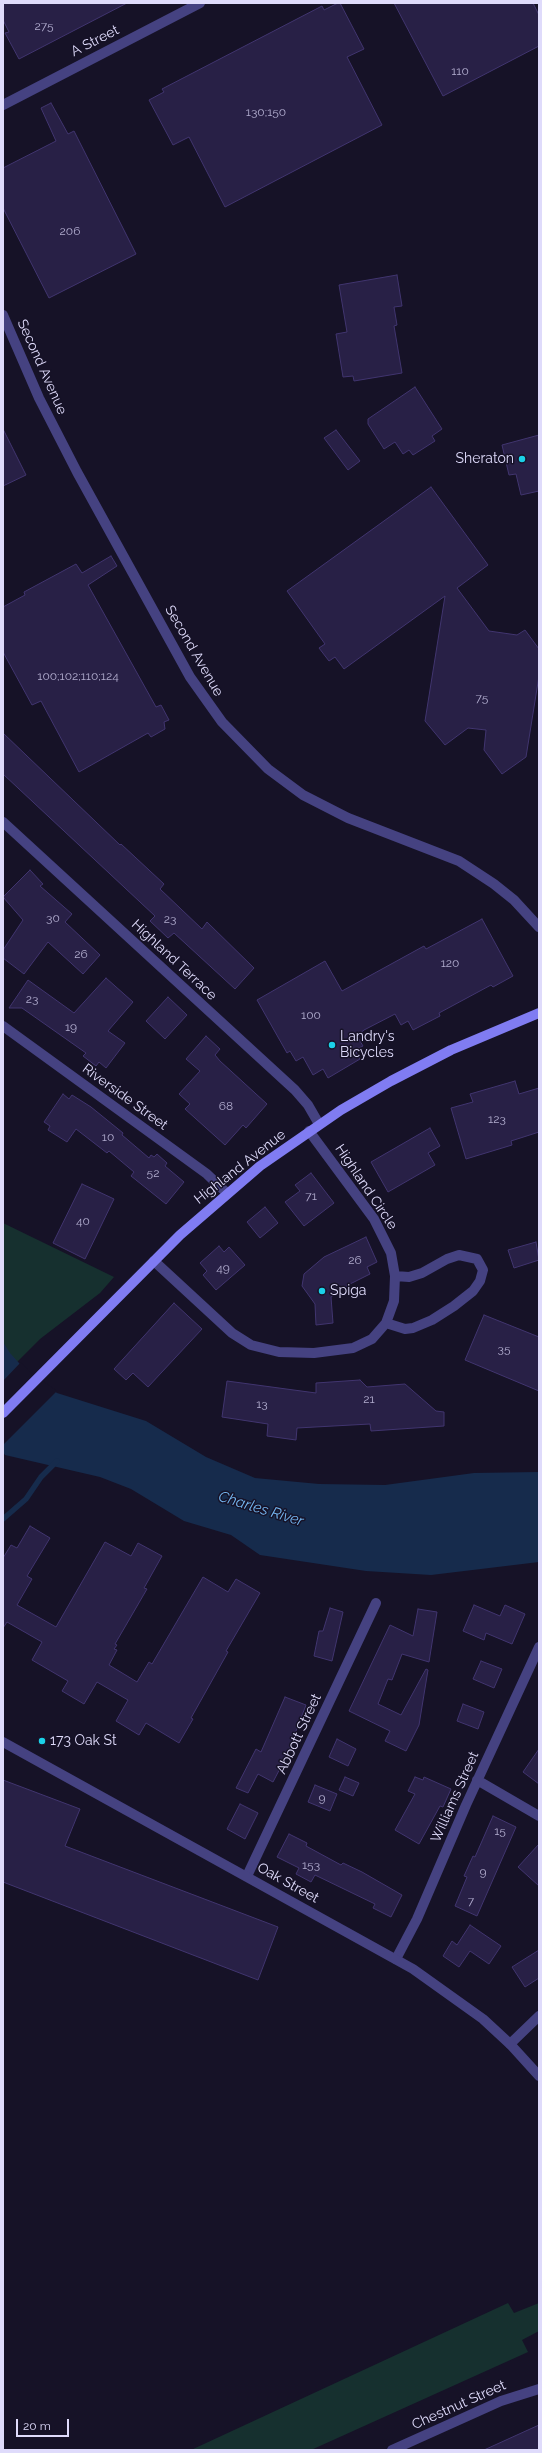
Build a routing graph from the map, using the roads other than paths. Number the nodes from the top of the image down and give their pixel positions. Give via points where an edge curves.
1 (200, 3) edge
2 (3, 105) edge
3 (3, 315) edge
4 (3, 822) edge
5 (539, 927) edge
6 (539, 1013) edge
7 (3, 1026) edge
8 (319, 1124) junction
9 (309, 1131) junction
10 (228, 1193) junction
11 (154, 1261) junction
12 (395, 1276) junction
13 (386, 1323) junction
14 (5, 1411) edge
15 (376, 1604) dead end
16 (539, 1647) edge
17 (3, 1742) edge
18 (477, 1780) junction
19 (539, 1816) edge
20 (247, 1876) junction
21 (396, 1958) junction
22 (539, 2016) edge
23 (510, 2044) junction
24 (539, 2076) edge
25 (539, 2389) edge
26 (392, 2450) edge

1 - 2 street, A Street
3 - 5 street, Second Avenue via 39,398 77,472 190,677 222,722 268,769 302,795 348,818 459,861 514,900
4 - 8 street, Highland Terrace via 295,1090
6 - 8 main road, Highland Avenue via 423,1064 373,1090
7 - 10 street, Riverside Street via 207,1174
8 - 9 main road, Highland Avenue
9 - 10 main road, Highland Avenue
9 - 12 street, Highland Circle via 381,1230 391,1253
10 - 11 main road, Highland Avenue
11 - 13 street, Highland Circle via 232,1333 260,1348 314,1353 353,1348 372,1339
11 - 14 main road, Highland Avenue
12 - 13 street, Highland Circle via 394,1301
12 - 13 street via 408,1277 422,1273 459,1255 477,1260 483,1270 480,1281 473,1291 432,1320 405,1329
15 - 20 street, Abbott Street
16 - 18 street, Williams Street
17 - 20 street, Oak Street
18 - 19 street
18 - 21 street, Williams Street via 417,1919
20 - 21 street, Oak Street
21 - 23 street, Oak Street via 455,1998
22 - 23 street
23 - 24 street, Oak Street
25 - 26 street, Chestnut Street via 501,2401

